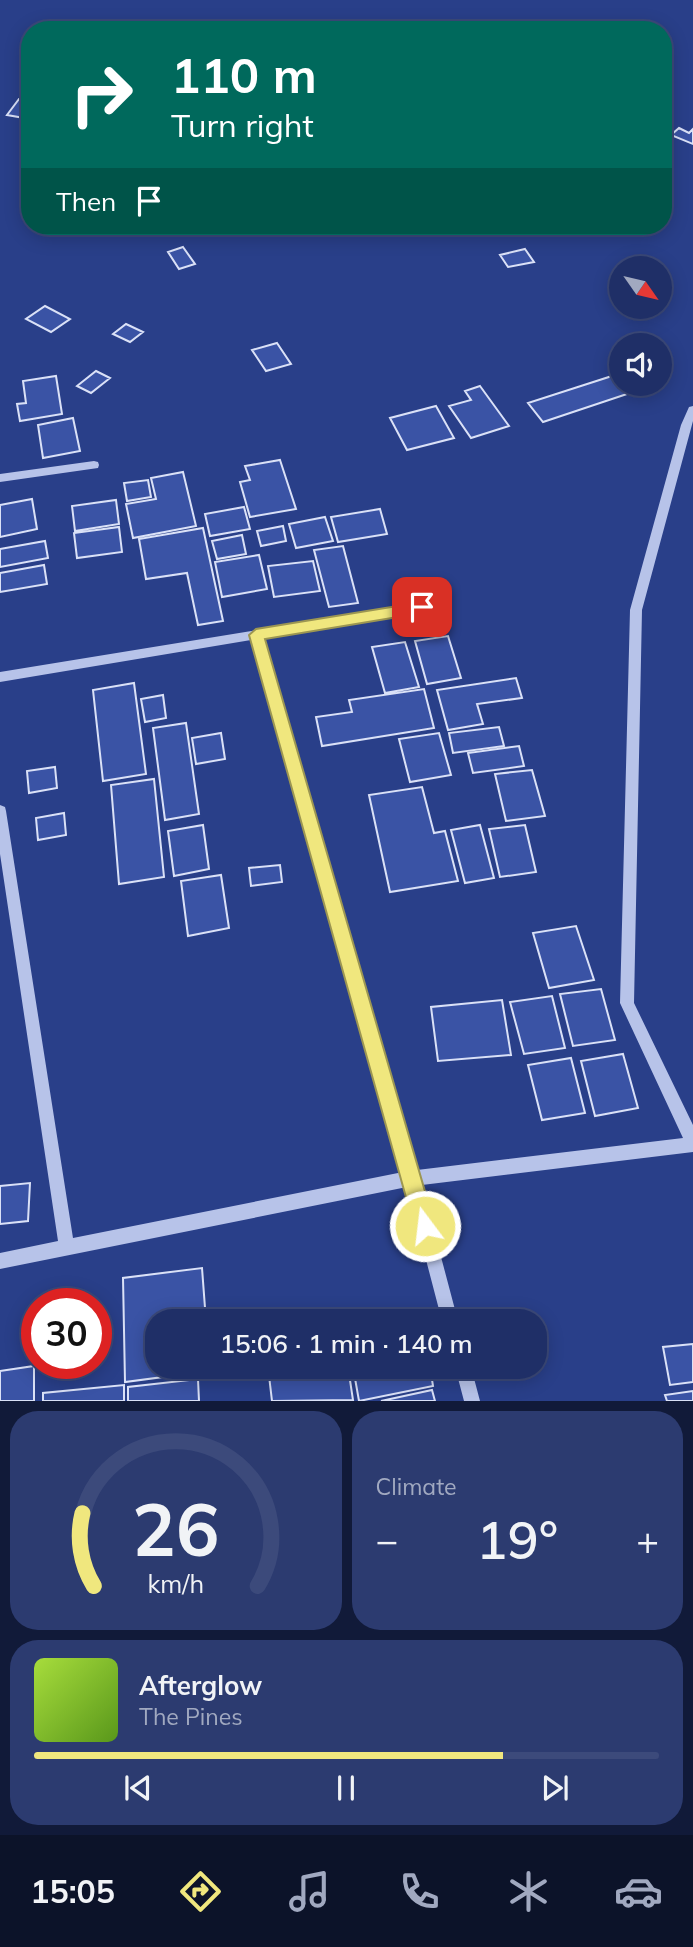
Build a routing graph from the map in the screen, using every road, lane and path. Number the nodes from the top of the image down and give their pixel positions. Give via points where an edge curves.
1 (693, 409) edge
2 (94, 465) dead end
3 (0, 478) edge
4 (422, 607) dead end
5 (256, 635) junction
6 (0, 677) edge
7 (0, 811) edge
8 (693, 1143) edge
9 (412, 1178) junction
10 (67, 1248) junction
11 (0, 1261) edge
12 (447, 1309) edge
13 (466, 1379) edge
14 (472, 1401) edge

1 - 8 street via 636,610 627,1003
2 - 3 street
4 - 5 street
5 - 6 street
5 - 9 street
7 - 10 street
8 - 9 street
9 - 10 street
9 - 12 street
10 - 11 street
13 - 14 street

